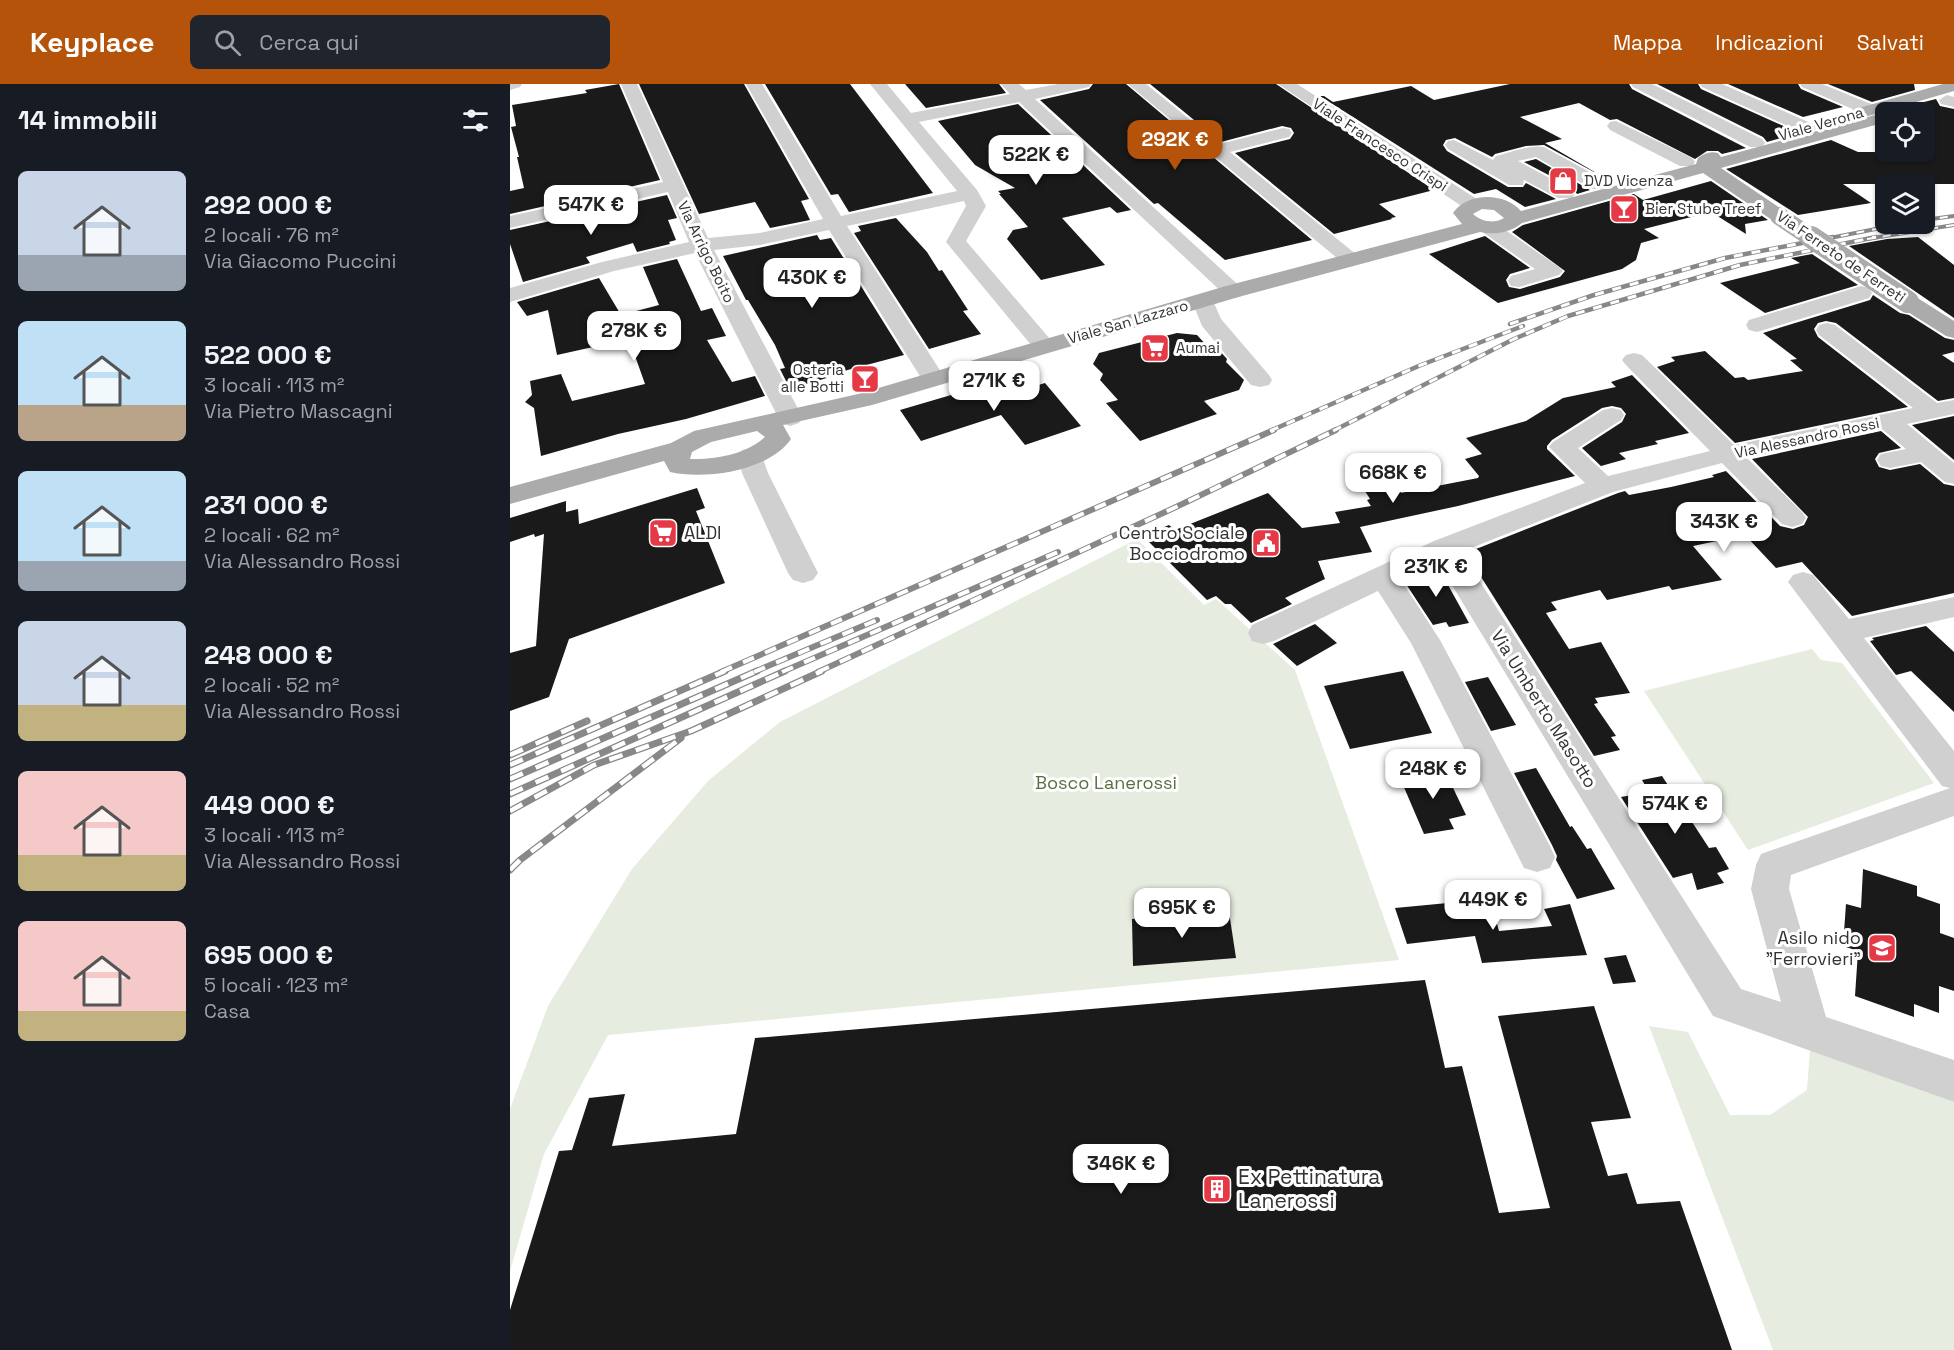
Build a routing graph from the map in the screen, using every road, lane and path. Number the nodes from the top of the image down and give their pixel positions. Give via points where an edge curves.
1 (514, 84) edge
2 (629, 84) edge
3 (754, 84) edge
4 (878, 84) edge
5 (1083, 84) edge
6 (1136, 84) edge
7 (1286, 84) edge
8 (1639, 84) edge
9 (1708, 84) edge
10 (1808, 84) edge
11 (510, 86) edge
12 (1015, 90) edge
13 (1952, 96) edge
14 (1926, 102) edge
15 (1932, 102) edge
16 (1875, 112) edge
17 (1875, 114) edge
18 (1875, 114) edge
19 (908, 119) junction
20 (1616, 126) dead end
21 (1806, 128) junction
22 (1283, 133) dead end
23 (1756, 143) junction
24 (1454, 145) dead end
25 (1216, 150) junction
26 (1736, 153) junction
27 (1686, 162) junction
28 (1706, 164) junction
29 (1660, 180) junction
30 (674, 185) junction
31 (1599, 185) junction
32 (1733, 185) junction
33 (970, 194) junction
34 (1565, 194) junction
35 (1545, 200) junction
36 (1510, 214) junction
37 (1477, 220) junction
38 (510, 222) edge
39 (836, 223) junction
40 (700, 245) junction
41 (1529, 254) junction
42 (1350, 259) junction
43 (1497, 261) dead end
44 (1519, 281) dead end
45 (1234, 291) junction
46 (1862, 293) dead end
47 (510, 295) edge
48 (1203, 301) junction
49 (1756, 325) dead end
50 (1827, 330) dead end
51 (1954, 331) edge
52 (1044, 346) junction
53 (1634, 360) dead end
54 (933, 378) junction
55 (1260, 380) dead end
56 (1943, 409) edge
57 (1612, 415) dead end
58 (1887, 421) junction
59 (777, 427) junction
60 (1927, 453) junction
61 (1727, 454) junction
62 (679, 457) junction
63 (1890, 460) dead end
64 (746, 464) junction
65 (1954, 476) edge
66 (1603, 486) junction
67 (510, 496) edge
68 (510, 510) edge
69 (1792, 518) dead end
70 (1444, 548) junction
71 (803, 573) dead end
72 (1384, 577) junction
73 (1803, 582) dead end
74 (1954, 607) edge
75 (1841, 632) junction
76 (1263, 633) dead end
77 (1954, 776) edge
78 (1954, 801) edge
79 (1537, 857) dead end
80 (1809, 1030) junction
81 (1954, 1081) edge

1 - 11 street
2 - 30 street, Via Arrigo Boito
3 - 39 street
4 - 19 street
5 - 12 street
6 - 25 street
7 - 37 street, Viale Francesco Crispi
8 - 23 street, Viale Verona
9 - 21 street
10 - 16 street
12 - 19 street
12 - 45 street
13 - 14 main road, Viale Verona
13 - 15 main road, Viale Verona
17 - 21 main road, Viale Verona
18 - 26 main road, Viale Verona
19 - 33 street
20 - 27 street
21 - 23 main road, Viale Verona
22 - 25 street
23 - 26 main road, Viale Verona
24 - 35 street
25 - 42 street
26 - 27 main road, Viale Verona
26 - 28 main road, Viale Verona
26 - 32 main road via 1724,168
27 - 31 main road, Viale Verona
28 - 29 main road, Viale Verona
28 - 32 main road, Via Ferreto de Ferreti
29 - 32 main road, Via Ferreto de Ferreti via 1701,173
29 - 36 main road, Viale Verona
30 - 38 street
30 - 40 street, Via Arrigo Boito
31 - 34 main road, Viale Verona
31 - 34 street via 1538,151 1502,160
32 - 51 main road, Via Ferreto de Ferreti, bridge
33 - 39 street
33 - 52 street via 976,206 956,242
34 - 35 main road, Viale Verona
35 - 36 main road, Viale Verona
36 - 37 main road, Viale San Lazzaro via 1508,225
37 - 41 street
37 - 42 main road, Viale San Lazzaro
39 - 40 street via 760,239
39 - 54 street
40 - 47 street
40 - 59 street, Via Arrigo Boito
41 - 43 street
41 - 44 street via 1552,271
42 - 45 main road, Viale San Lazzaro
45 - 48 main road, Viale San Lazzaro
46 - 49 street
48 - 52 main road, Viale San Lazzaro
48 - 55 street, Viale San Lazzaro via 1210,321
50 - 56 street, Via Alessandro Rossi
52 - 54 main road, Viale San Lazzaro
53 - 61 street, Via Alessandro Rossi
54 - 59 main road, Viale San Lazzaro
56 - 58 street, Via Alessandro Rossi
57 - 66 street via 1562,447
58 - 60 street, Via Alessandro Rossi
58 - 61 street, Via Alessandro Rossi
59 - 62 main road, Viale San Lazzaro via 743,425 704,436
59 - 64 main road, Viale San Lazzaro via 769,449
60 - 63 street
60 - 65 street, Via Alessandro Rossi
61 - 66 street, Via Alessandro Rossi
61 - 69 street, Via Alessandro Rossi
62 - 64 main road, Viale San Lazzaro via 709,467
62 - 67 main road, Viale San Lazzaro
62 - 68 main road, Viale San Lazzaro
64 - 71 street
66 - 70 street, Via Alessandro Rossi
70 - 72 street, Via Alessandro Rossi
70 - 80 street, Via Umberto Masotto via 1727,1003
72 - 76 street, Via Alessandro Rossi
72 - 79 street via 1425,640
73 - 75 street
74 - 75 street
75 - 77 street
78 - 80 street via 1774,865 1770,890
80 - 81 street, Via Umberto Masotto

